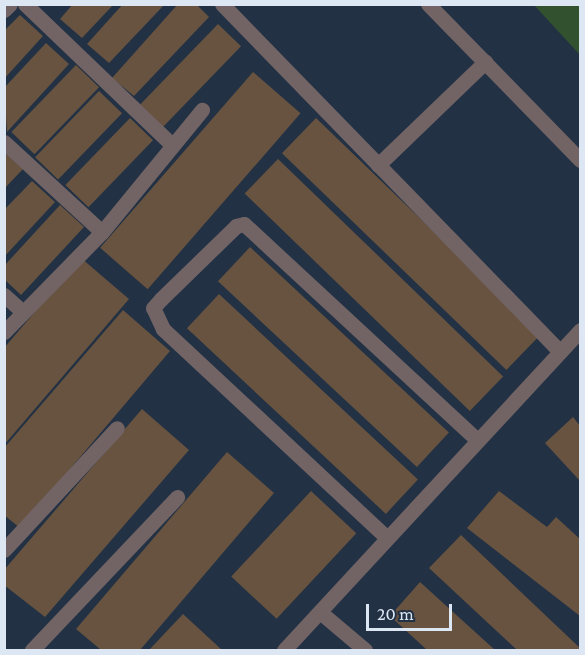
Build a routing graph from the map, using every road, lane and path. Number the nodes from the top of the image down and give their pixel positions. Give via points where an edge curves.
1 (10, 4) edge
2 (25, 4) edge
3 (222, 4) edge
4 (428, 4) edge
5 (4, 10) edge
6 (485, 62) junction
7 (202, 110) dead end
8 (4, 142) edge
9 (172, 145) junction
10 (580, 160) edge
11 (378, 165) junction
12 (102, 232) junction
13 (4, 295) edge
14 (23, 312) junction
15 (580, 330) edge
16 (4, 332) edge
17 (560, 352) junction
18 (117, 428) dead end
19 (476, 439) junction
20 (177, 497) dead end
21 (385, 536) junction
22 (4, 550) edge
23 (320, 612) junction
24 (32, 651) edge
25 (284, 651) edge
26 (365, 651) edge

1 - 5 street
2 - 9 street
3 - 11 street
4 - 6 street
6 - 10 street
6 - 11 street
7 - 9 street
8 - 12 street
9 - 12 street
11 - 17 street
12 - 14 street
13 - 14 street
14 - 16 street
15 - 17 street
17 - 19 street
18 - 22 street
19 - 21 street
19 - 21 street via 244,224 236,226 161,299 153,308 163,329
20 - 24 street
21 - 23 street
23 - 25 street
23 - 26 street

